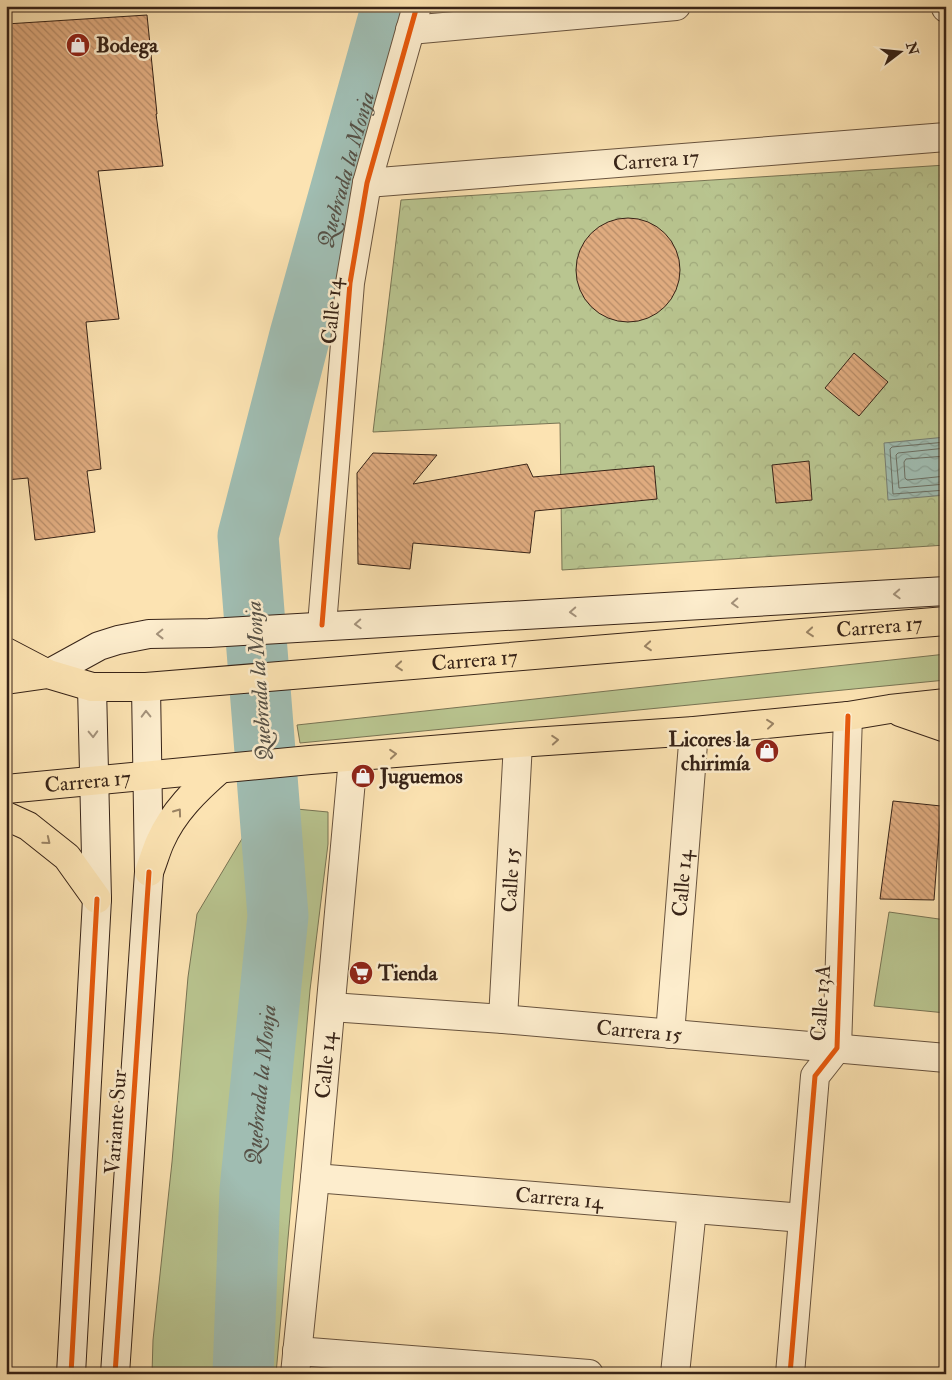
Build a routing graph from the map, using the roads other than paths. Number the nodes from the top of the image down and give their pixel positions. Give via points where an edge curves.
1 (676, 6) edge
2 (414, 18) edge
3 (946, 137) edge
4 (367, 184) junction
5 (946, 591) edge
6 (946, 621) edge
7 (312, 626) junction
8 (6, 652) edge
9 (48, 674) junction
10 (6, 680) edge
11 (92, 687) junction
12 (146, 687) junction
13 (946, 704) edge
14 (890, 709) junction
15 (848, 716) junction
16 (946, 728) edge
17 (694, 732) junction
18 (518, 743) junction
19 (353, 758) junction
20 (226, 768) junction
21 (148, 776) junction
22 (94, 781) junction
23 (6, 789) edge
24 (6, 816) edge
25 (149, 872) junction
26 (96, 898) junction
27 (331, 1007) junction
28 (503, 1019) junction
29 (670, 1034) junction
30 (837, 1048) junction
31 (946, 1058) edge
32 (315, 1178) junction
33 (692, 1209) junction
34 (803, 1218) junction
35 (296, 1362) edge
36 (71, 1374) edge
37 (115, 1374) edge
38 (589, 1374) edge
39 (675, 1374) edge
40 (790, 1374) edge

1 - 2 street
2 - 4 street, Calle 14
3 - 4 street, Carrera 17
4 - 7 street, Calle 14 via 350,283
5 -> 7 street
6 -> 12 main road, Carrera 17
7 -> 9 street via 149,634 99,646
8 - 9 main road
9 - 10 main road, Carrera 17
9 - 11 main road, Carrera 17
11 - 12 main road, Carrera 17
11 -> 22 street, Variante Sur
21 -> 12 street, Variante Sur
13 - 14 main road, Carrera 17
14 - 15 main road, Carrera 17
14 - 16 main road
17 -> 15 main road, Carrera 17
15 - 30 street, Calle 13A
18 -> 17 main road, Carrera 17
17 - 29 street, Calle 14
19 -> 18 main road, Carrera 17
18 - 28 street, Calle 15
19 - 20 main road, Carrera 17
19 - 27 street, Calle 14
20 - 21 main road, Carrera 17
25 -> 20 main road via 160,841 176,814 196,789
21 - 22 main road, Carrera 17
21 - 25 street, Variante Sur
22 - 23 main road, Carrera 17
22 - 26 street, Variante Sur
24 -> 26 main road via 28,826 67,857
25 - 37 street, Variante Sur
26 - 36 street, Variante Sur
27 - 28 street, Carrera 15
27 - 32 street, Calle 14
28 - 29 street, Carrera 15
29 - 30 street, Carrera 15
30 - 31 street, Carrera 15
30 - 34 street, Calle 13A via 815,1076
32 - 33 street, Carrera 14
32 - 35 street, Calle 14
33 - 34 street, Carrera 14
33 - 39 street
34 - 40 street, Calle 13A
35 - 38 street

